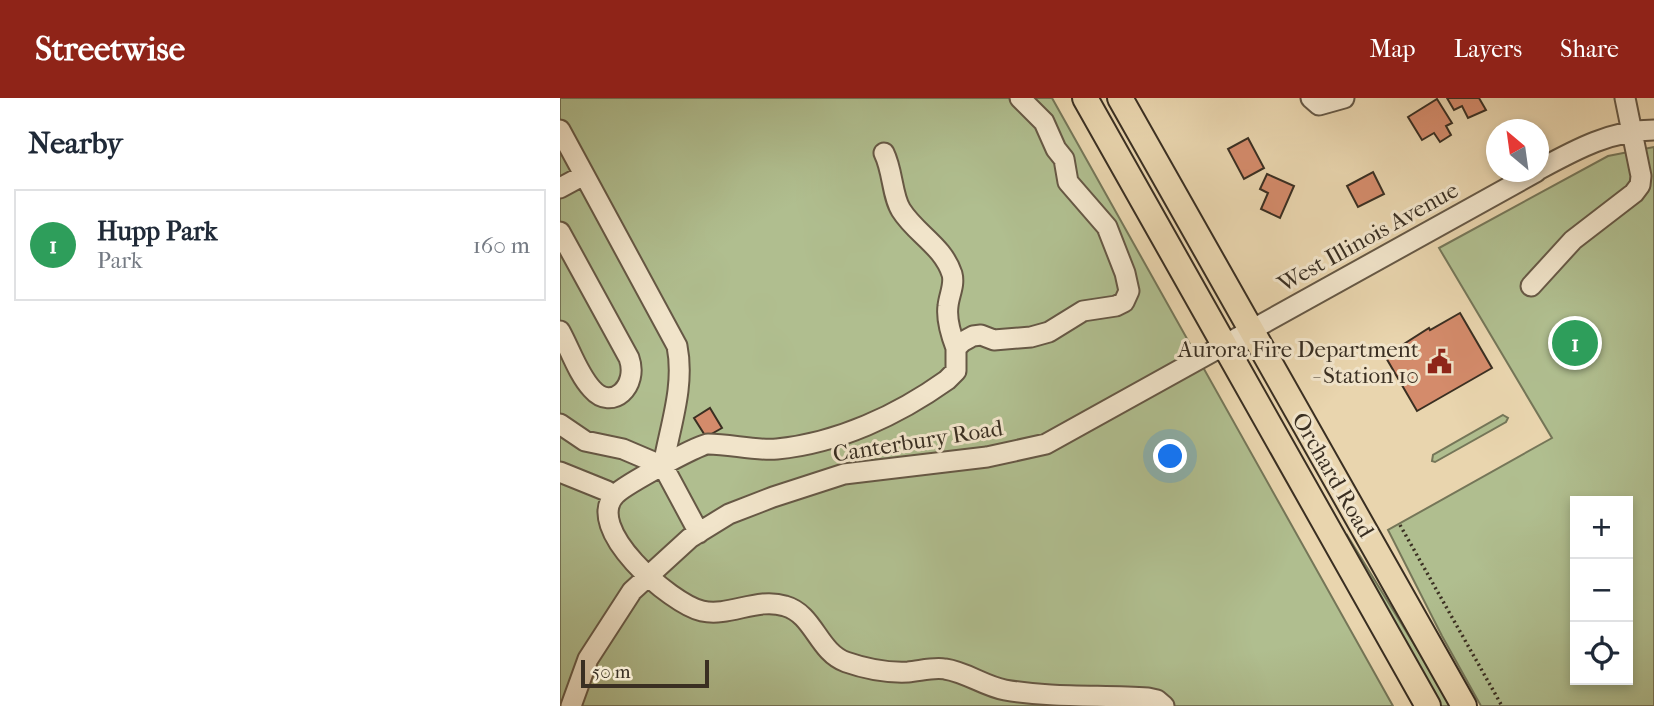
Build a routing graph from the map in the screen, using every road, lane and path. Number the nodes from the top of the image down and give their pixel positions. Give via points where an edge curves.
1 (1020, 98) edge
2 (1085, 98) edge
3 (1120, 98) edge
4 (1311, 98) edge
5 (1344, 98) edge
6 (1625, 98) edge
7 (560, 130) edge
8 (1633, 130) junction
9 (1654, 130) edge
10 (884, 153) dead end
11 (1549, 164) edge
12 (584, 175) junction
13 (1517, 182) edge
14 (560, 188) edge
15 (560, 232) edge
16 (1531, 286) dead end
17 (1250, 329) junction
18 (560, 331) edge
19 (1223, 344) junction
20 (956, 348) junction
21 (560, 425) edge
22 (663, 466) junction
23 (560, 472) edge
24 (613, 496) junction
25 (1400, 525) dead end
26 (699, 533) junction
27 (649, 575) junction
28 (571, 706) edge
29 (1164, 706) edge
30 (1428, 706) edge
31 (1464, 706) edge
32 (1502, 706) edge

1 - 20 street via 1044,122 1064,159 1071,186 1114,239 1129,291 1124,302 1083,311 1049,332 994,340 973,336
2 - 19 main road, Orchard Road
3 - 17 main road, Orchard Road
4 - 5 street via 1319,105
6 - 8 street
7 - 12 street
8 - 9 street, West Illinois Avenue
8 - 11 street, West Illinois Avenue via 1582,146
8 - 16 street via 1641,177 1638,190 1573,240
10 - 20 street via 903,213 937,247 950,269 948,316
12 - 14 street
12 - 22 street via 677,346 681,366 678,394
13 - 17 street, West Illinois Avenue
15 - 18 street via 629,358 632,379 625,390 608,398 590,388
17 - 19 street, West Illinois Avenue
17 - 31 main road, Orchard Road
19 - 26 street, Canterbury Road via 1046,444 987,457 844,474 729,514
19 - 30 main road, Orchard Road
20 - 22 street via 956,371 947,380 869,424 777,449 705,444
21 - 22 street via 585,440
22 - 24 street
22 - 26 street
23 - 24 street
24 - 27 street via 607,508 613,536
25 - 32 path
26 - 27 street, Canterbury Road
27 - 28 street, Canterbury Road via 632,590 588,659
27 - 29 street via 688,607 705,612 775,603 799,611 831,652 866,669 945,669 1003,690 1147,698

